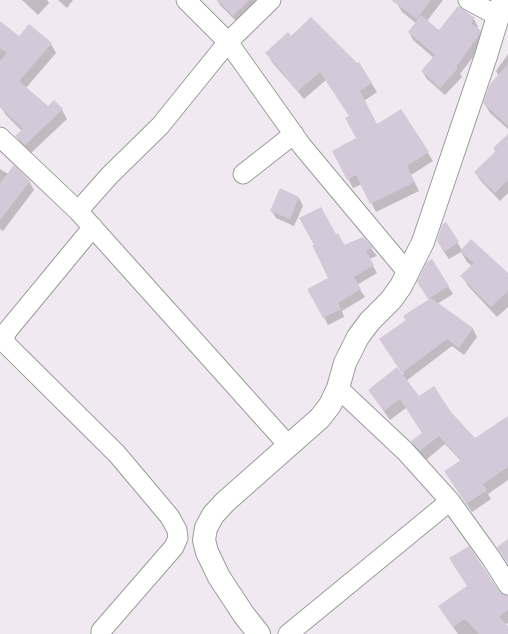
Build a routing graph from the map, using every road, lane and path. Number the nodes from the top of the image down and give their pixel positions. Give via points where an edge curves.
1 (186, 0) edge
2 (271, 0) edge
3 (468, 0) edge
4 (500, 8) edge
5 (228, 42) junction
6 (294, 134) junction
7 (0, 137) edge
8 (243, 174) dead end
9 (78, 211) junction
10 (93, 227) junction
11 (408, 273) junction
12 (338, 388) junction
13 (289, 446) junction
14 (450, 501) junction
15 (178, 538) junction
16 (204, 540) junction
17 (508, 585) edge
18 (101, 634) edge
19 (259, 634) edge
20 (288, 634) edge

1 - 5 street
2 - 5 street
3 - 4 street
4 - 11 street via 428,228
5 - 6 street
5 - 9 street via 160,126
6 - 8 street
6 - 11 street
7 - 9 street
9 - 10 street
10 - 13 street
10 - 15 street via 4,337 7,345 117,454 170,517
11 - 12 street via 390,300 358,336
12 - 13 street via 320,418
12 - 14 street via 405,451
13 - 16 street via 213,515 206,528
14 - 17 street
14 - 20 street
15 - 16 street
15 - 18 street via 174,547
16 - 19 street via 219,577

